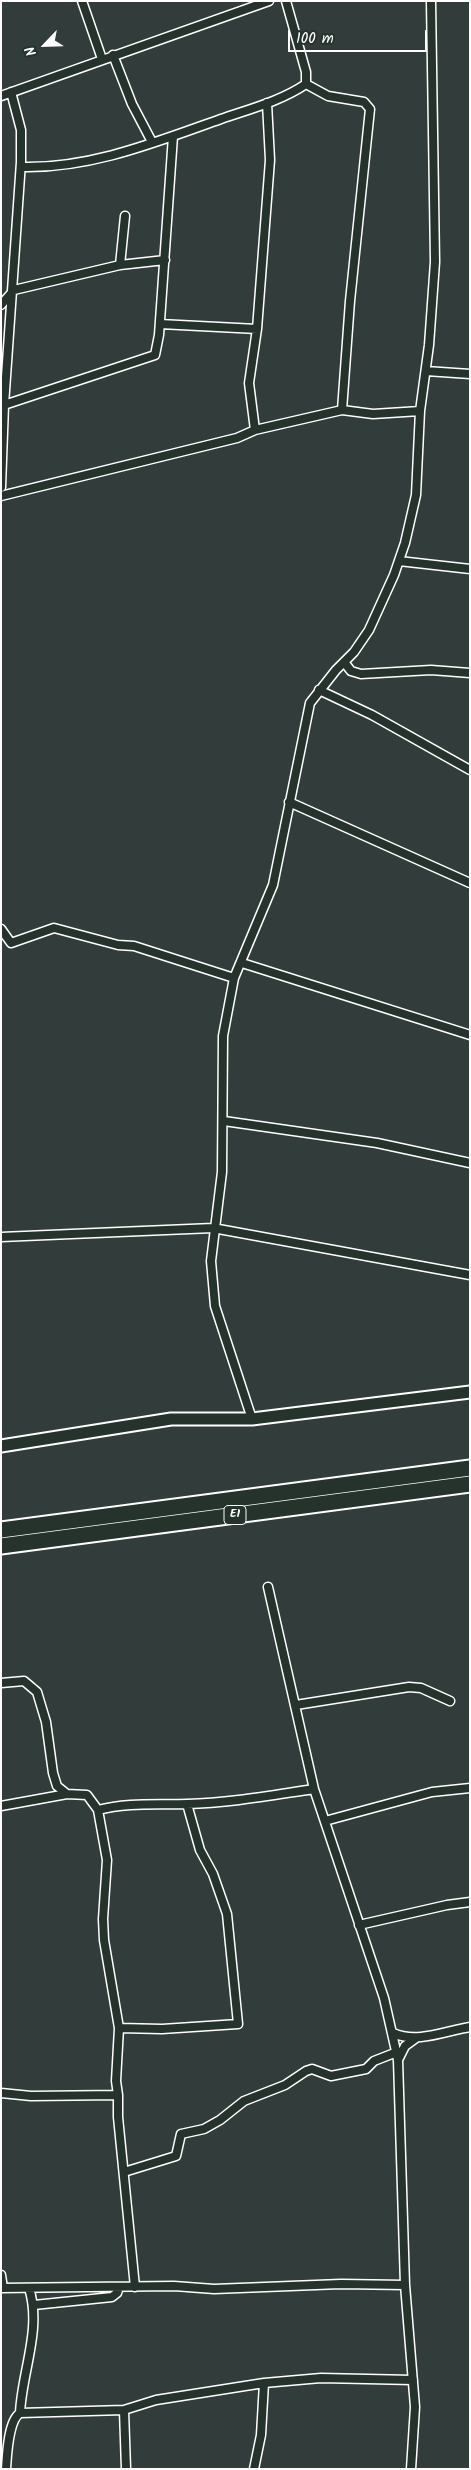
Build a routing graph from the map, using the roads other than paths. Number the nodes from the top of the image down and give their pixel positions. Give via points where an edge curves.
1 (82, 1) edge
2 (269, 1) edge
3 (286, 1) edge
4 (431, 1) edge
5 (113, 55) junction
6 (102, 59) junction
7 (306, 84) junction
8 (11, 92) junction
9 (1, 96) edge
10 (267, 103) junction
11 (172, 136) junction
12 (152, 142) junction
13 (21, 167) junction
14 (125, 216) dead end
15 (165, 260) junction
16 (120, 265) junction
17 (14, 290) junction
18 (1, 305) edge
19 (160, 324) junction
20 (257, 329) junction
21 (426, 371) junction
22 (470, 374) edge
23 (3, 382) edge
24 (4, 405) junction
25 (342, 410) junction
26 (420, 410) junction
27 (255, 430) junction
28 (1, 487) edge
29 (1, 496) edge
30 (399, 561) junction
31 (470, 569) edge
32 (344, 662) junction
33 (470, 673) edge
34 (319, 690) junction
35 (470, 770) edge
36 (289, 802) junction
37 (470, 883) edge
38 (1, 929) edge
39 (242, 963) junction
40 (234, 978) junction
41 (470, 1035) edge
42 (224, 1120) junction
43 (470, 1163) edge
44 (213, 1228) junction
45 (1, 1237) edge
46 (470, 1275) edge
47 (470, 1392) edge
48 (252, 1419) junction
49 (1, 1446) edge
50 (470, 1468) edge
51 (470, 1484) edge
52 (1, 1530) edge
53 (1, 1546) edge
54 (268, 1587) dead end
55 (1, 1683) edge
56 (450, 1701) dead end
57 (296, 1705) junction
58 (470, 1788) edge
59 (314, 1789) junction
60 (67, 1794) junction
61 (187, 1804) junction
62 (1, 1806) edge
63 (98, 1810) junction
64 (325, 1821) junction
65 (470, 1902) edge
66 (359, 1925) junction
67 (470, 2026) edge
68 (119, 2028) junction
69 (393, 2033) junction
70 (416, 2038) junction
71 (398, 2056) junction
72 (1, 2093) edge
73 (118, 2095) junction
74 (124, 2172) junction
75 (1, 2275) edge
76 (405, 2285) junction
77 (135, 2286) junction
78 (119, 2287) junction
79 (2, 2288) edge
80 (29, 2288) junction
81 (34, 2304) junction
82 (413, 2380) junction
83 (264, 2383) junction
84 (124, 2410) junction
85 (20, 2413) junction
86 (6, 2469) edge
87 (126, 2469) edge
88 (254, 2469) edge
89 (411, 2469) edge

1 - 6 street
2 - 5 street
3 - 7 street via 306,72
4 - 21 street via 435,262
5 - 6 street
5 - 12 street via 132,104
6 - 8 street
7 - 10 street
7 - 25 street via 328,96 364,102 370,109
8 - 9 street
8 - 13 street via 21,130
10 - 11 street
10 - 20 street via 270,160
11 - 12 street
11 - 15 street
12 - 13 street via 82,164
13 - 17 street
14 - 16 street
15 - 16 street
15 - 19 street
16 - 17 street
17 - 18 street
17 - 23 street
19 - 20 street
19 - 24 street via 157,350 150,358
20 - 27 street via 249,383
21 - 22 street
21 - 26 street
23 - 24 street
24 - 28 street
25 - 26 street via 372,414
25 - 27 street
26 - 30 street via 416,495
27 - 29 street via 237,438
30 - 31 street
30 - 32 street via 369,630
32 - 33 street via 351,671 361,674 431,670
32 - 34 street
34 - 35 street via 372,715
34 - 36 street via 310,703
36 - 37 street
36 - 39 street via 273,885
38 - 40 street via 12,943 54,928 118,945 134,946
39 - 40 street
39 - 41 street
40 - 42 street via 224,1036
42 - 43 street via 377,1144
42 - 44 street via 222,1172
44 - 45 street
44 - 46 street
44 - 48 street via 211,1261 215,1306
47 - 48 street
48 - 49 street via 171,1419
50 - 52 highway, E1
51 - 53 highway, E1
54 - 57 street
55 - 60 street via 24,1681 37,1692 46,1722 57,1786
56 - 57 street via 421,1688 409,1687
57 - 59 street
58 - 64 street via 432,1792
59 - 61 street
59 - 64 street
60 - 62 street
60 - 63 street via 87,1795
61 - 63 street via 164,1803
61 - 68 street via 200,1850 213,1874 227,1914 238,2024
63 - 68 street via 107,1860 104,1940
64 - 66 street
65 - 66 street
66 - 69 street
67 - 70 street
68 - 73 street
69 - 70 street
69 - 71 street
70 - 71 street
71 - 74 street via 374,2061 366,2069 331,2076 312,2069 306,2071 284,2085 244,2101 204,2129 180,2134 176,2156
71 - 76 street
72 - 73 street
73 - 74 street
74 - 77 street
75 - 79 street
76 - 77 street via 214,2289
76 - 82 street
77 - 78 street
78 - 80 street
78 - 81 street via 112,2297
79 - 80 street
80 - 81 street
81 - 85 street via 32,2344 21,2391
82 - 83 street via 321,2378
82 - 89 street via 415,2407
83 - 84 street via 156,2400
83 - 88 street via 261,2435
84 - 85 street
84 - 87 street
85 - 86 street via 15,2416 10,2435

